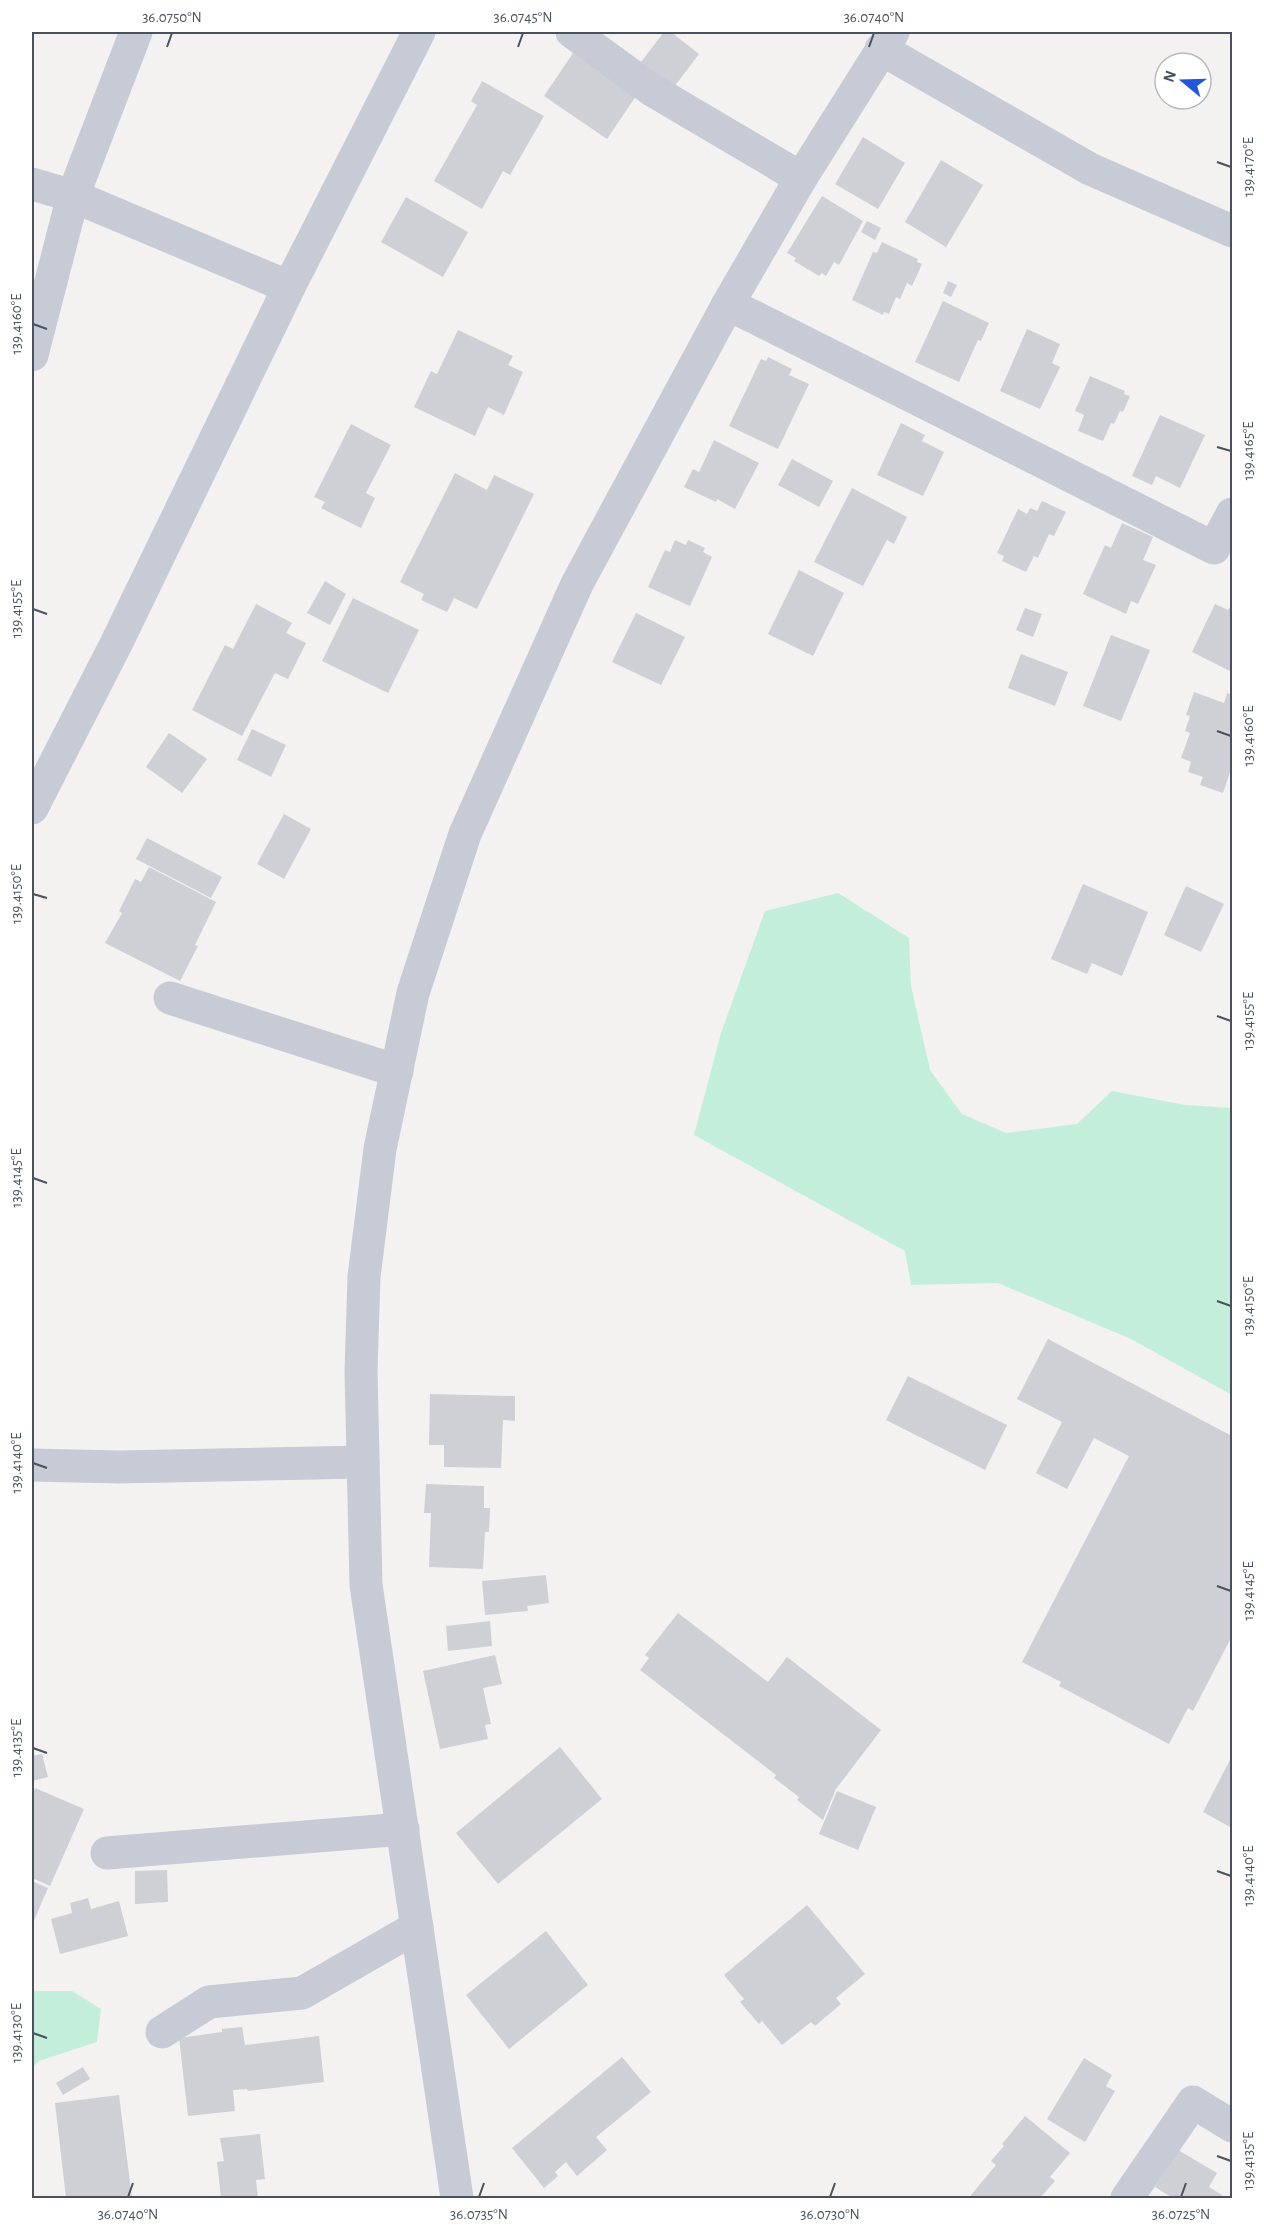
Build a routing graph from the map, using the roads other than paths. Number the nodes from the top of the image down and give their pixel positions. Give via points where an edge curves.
1 (136, 32) edge
2 (419, 32) edge
3 (572, 32) edge
4 (887, 40) edge
5 (801, 178) junction
6 (32, 184) edge
7 (73, 196) junction
8 (1233, 231) edge
9 (288, 287) junction
10 (728, 304) junction
11 (32, 355) edge
12 (1233, 514) edge
13 (33, 802) edge
14 (170, 998) dead end
15 (397, 1071) junction
16 (363, 1462) junction
17 (32, 1465) edge
18 (403, 1829) junction
19 (107, 1853) dead end
20 (417, 1927) junction
21 (162, 2032) dead end
22 (1233, 2126) edge
23 (457, 2199) edge
24 (1127, 2199) edge

1 - 7 street
2 - 9 street
3 - 5 street via 652,90
4 - 5 street
4 - 8 street via 1090,170
5 - 10 street
6 - 7 street
7 - 9 street
7 - 11 street
9 - 13 street via 116,644
10 - 12 street via 1214,548
10 - 15 street via 577,584 465,834 413,993
14 - 15 street
15 - 16 street via 380,1149 364,1277
16 - 17 street
16 - 18 street via 366,1586
18 - 19 street
18 - 20 street
20 - 21 street via 302,1993 209,2002
20 - 23 street
22 - 24 street via 1193,2102

